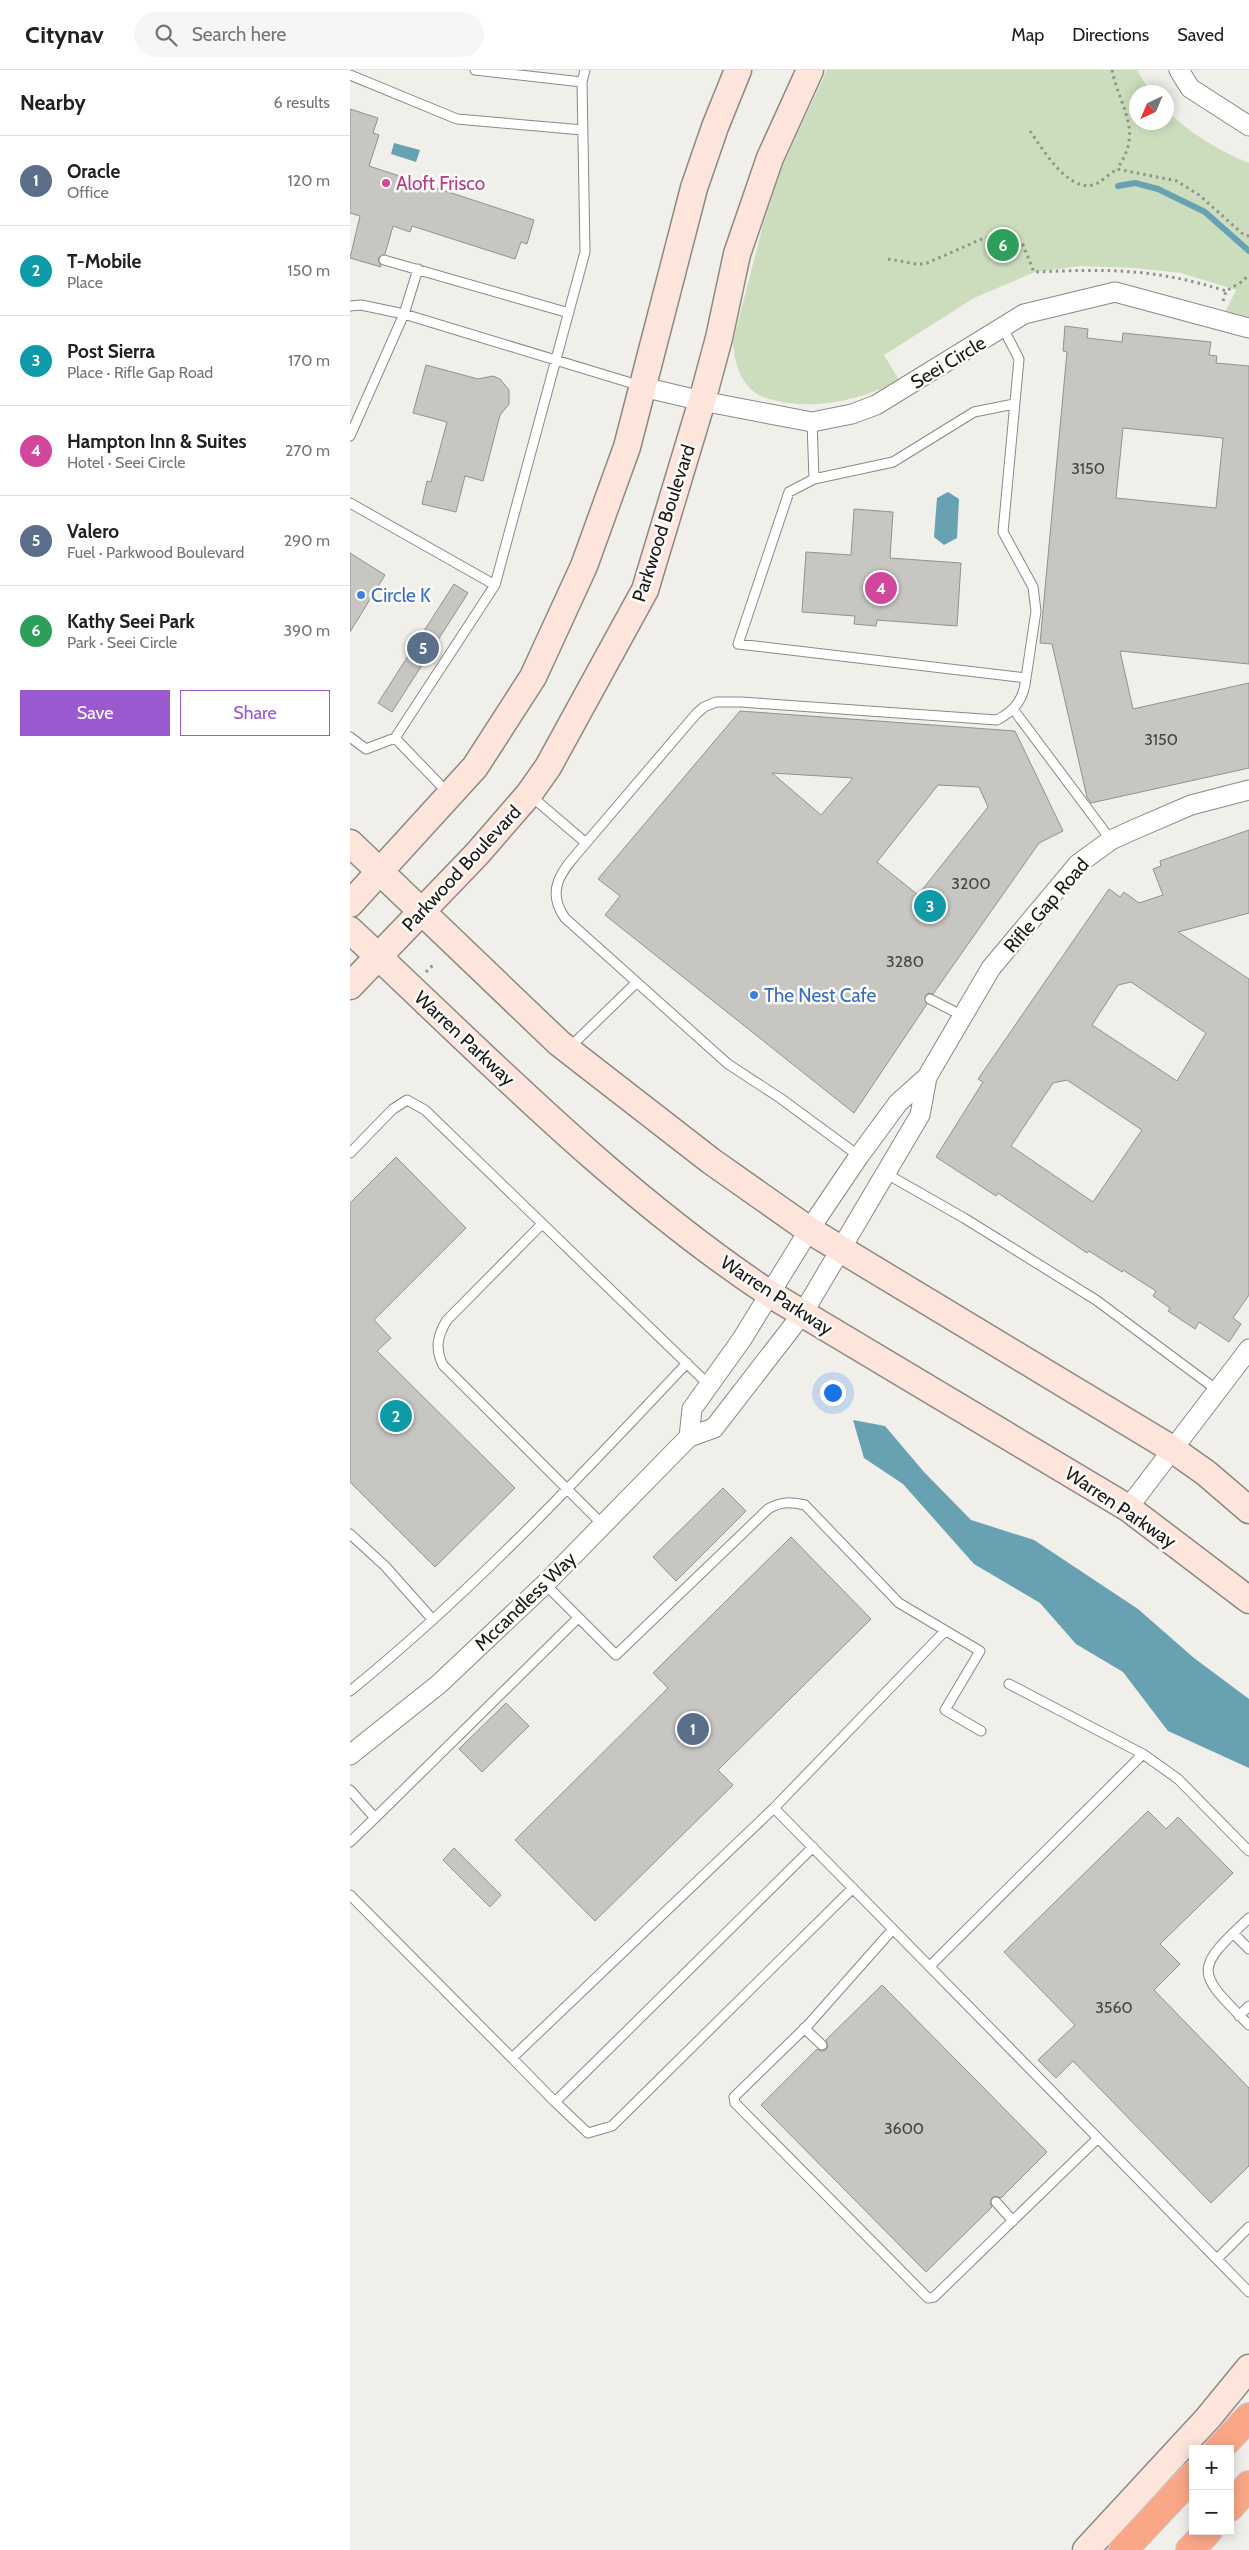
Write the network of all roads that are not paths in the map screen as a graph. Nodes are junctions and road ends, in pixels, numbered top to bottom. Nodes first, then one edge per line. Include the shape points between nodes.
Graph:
1 (475, 70) edge
2 (585, 70) edge
3 (738, 70) edge
4 (810, 70) edge
5 (1179, 70) edge
6 (350, 76) edge
7 (582, 82) junction
8 (1249, 126) edge
9 (583, 130) junction
10 (384, 260) dead end
11 (418, 270) junction
12 (350, 306) edge
13 (569, 313) junction
14 (404, 314) junction
15 (1003, 328) junction
16 (1249, 328) edge
17 (556, 359) junction
18 (643, 387) junction
19 (702, 401) junction
20 (1014, 404) junction
21 (812, 422) junction
22 (350, 436) edge
23 (814, 479) junction
24 (350, 503) edge
25 (495, 585) junction
26 (1026, 678) junction
27 (1013, 709) junction
28 (350, 736) edge
29 (395, 738) junction
30 (1249, 790) edge
31 (529, 794) junction
32 (450, 795) junction
33 (1111, 840) junction
34 (350, 843) edge
35 (586, 843) junction
36 (380, 871) junction
37 (350, 904) edge
38 (422, 911) junction
39 (350, 930) edge
40 (378, 956) junction
41 (636, 982) junction
42 (350, 986) edge
43 (930, 1000) dead end
44 (963, 1016) junction
45 (568, 1050) junction
46 (927, 1077) junction
47 (350, 1153) edge
48 (859, 1156) junction
49 (885, 1173) junction
50 (542, 1224) junction
51 (809, 1230) junction
52 (840, 1248) junction
53 (770, 1294) junction
54 (803, 1313) junction
55 (1249, 1349) edge
56 (687, 1363) junction
57 (709, 1385) junction
58 (1217, 1390) junction
59 (689, 1437) junction
60 (1172, 1449) junction
61 (567, 1490) junction
62 (1128, 1508) junction
63 (1249, 1510) edge
64 (602, 1524) junction
65 (350, 1534) edge
66 (545, 1584) junction
67 (1249, 1600) edge
68 (578, 1618) junction
69 (433, 1620) junction
70 (945, 1631) junction
71 (1009, 1684) dead end
72 (350, 1691) edge
73 (981, 1731) dead end
74 (1143, 1754) junction
75 (350, 1755) edge
76 (350, 1790) edge
77 (774, 1808) junction
78 (375, 1818) junction
79 (350, 1842) edge
80 (813, 1848) junction
81 (1249, 1851) edge
82 (853, 1888) junction
83 (350, 1895) edge
84 (1249, 1918) edge
85 (893, 1929) junction
86 (1233, 1933) junction
87 (1249, 1949) edge
88 (930, 1966) junction
89 (1249, 2006) edge
90 (1239, 2016) junction
91 (1249, 2025) edge
92 (804, 2028) junction
93 (822, 2045) dead end
94 (512, 2058) junction
95 (555, 2102) junction
96 (1098, 2138) junction
97 (996, 2202) dead end
98 (1013, 2221) junction
99 (1249, 2227) edge
100 (1217, 2259) junction
101 (1249, 2292) edge
102 (1249, 2368) edge
103 (1249, 2417) edge
104 (1223, 2445) edge
105 (1189, 2480) edge
106 (1249, 2484) edge
107 (1234, 2502) edge
108 (1204, 2535) edge
109 (1086, 2550) edge
110 (1123, 2550) edge
111 (1190, 2550) edge

1 - 7 lane
2 - 7 lane
3 - 18 main road via 694,188
4 - 19 main road, Parkwood Boulevard via 770,158 737,254
5 - 8 street via 1190,88
6 - 9 lane via 458,119
7 - 9 lane
9 - 13 lane via 585,252
10 - 11 lane
11 - 13 lane
11 - 14 lane
12 - 14 lane
13 - 17 lane
14 - 17 lane
14 - 22 lane
15 - 16 street, Seei Circle via 1024,314 1115,292
15 - 20 lane via 1018,359
15 - 21 street, Seei Circle via 876,405 852,414
17 - 18 lane
17 - 25 lane
18 - 19 street, Seei Circle
18 - 32 main road via 627,447 584,566 533,677 475,767
19 - 21 street, Seei Circle
19 - 31 main road, Parkwood Boulevard via 645,590 548,766
20 - 23 lane via 974,412 893,462
20 - 26 lane via 1003,532 1032,587 1039,611
21 - 23 lane
23 - 26 lane via 789,492 738,644
24 - 25 lane
25 - 29 lane
26 - 27 lane via 1022,698
27 - 33 lane
27 - 35 lane via 998,720 990,720 741,702 709,705 696,714
28 - 29 lane via 366,749
29 - 32 lane
30 - 33 street, Rifle Gap Road via 1191,805
31 - 35 lane
31 - 38 main road, Parkwood Boulevard
32 - 36 main road
33 - 44 street, Rifle Gap Road via 1078,864 991,968
34 - 36 main road
35 - 41 lane via 560,876 556,886 558,904 569,922
36 - 37 main road
36 - 38 main road
38 - 40 main road, Parkwood Boulevard
38 - 45 main road
39 - 40 main road, Warren Parkway
40 - 42 main road, Parkwood Boulevard
40 - 53 main road, Warren Parkway via 625,1185
41 - 45 lane
41 - 48 lane via 728,1064
43 - 44 lane
44 - 46 street, Rifle Gap Road
45 - 51 main road via 711,1161
46 - 48 street, Rifle Gap Road via 898,1103
46 - 49 street, Rifle Gap Road via 920,1115
47 - 50 lane via 406,1100 425,1110
48 - 51 street, Rifle Gap Road
49 - 52 street, Rifle Gap Road
49 - 58 lane via 1096,1300
50 - 56 lane
50 - 61 lane via 447,1320 440,1330 437,1354 443,1365
51 - 52 main road
51 - 53 street, Rifle Gap Road
52 - 54 street, Rifle Gap Road
52 - 60 main road
53 - 54 main road, Warren Parkway
53 - 57 street
54 - 59 street, Mccandless Way via 714,1428
54 - 62 main road, Warren Parkway
55 - 58 street
56 - 57 lane
56 - 61 lane
57 - 59 street via 692,1409
58 - 60 street
59 - 64 street, Mccandless Way
60 - 62 street
60 - 63 main road
61 - 64 lane
61 - 69 lane
62 - 67 main road, Warren Parkway
64 - 66 street, Mccandless Way
65 - 69 lane via 385,1566
66 - 68 lane
66 - 75 street, Mccandless Way via 439,1684
68 - 70 lane via 616,1654 768,1509 788,1501 805,1505 899,1603
68 - 78 lane
69 - 72 lane
70 - 73 lane via 980,1651 945,1710
70 - 77 lane
71 - 74 lane
74 - 81 lane via 1178,1778
74 - 88 lane
76 - 78 lane
77 - 80 lane
77 - 94 lane
78 - 79 lane
80 - 82 lane
80 - 95 lane
82 - 85 lane
82 - 95 lane via 612,2126 588,2133
83 - 94 lane
84 - 86 lane
85 - 88 lane
85 - 92 lane
86 - 87 lane
86 - 90 lane via 1217,1949 1207,1971 1210,1985
88 - 96 lane
89 - 90 lane
90 - 91 lane
92 - 93 lane
92 - 98 lane via 734,2097 734,2103 928,2298 934,2297
94 - 95 lane
96 - 98 lane
96 - 100 lane
97 - 98 lane
99 - 100 lane
100 - 101 lane
102 - 109 main road via 1208,2418
103 - 104 highway
105 - 110 highway
106 - 107 highway
108 - 111 highway

